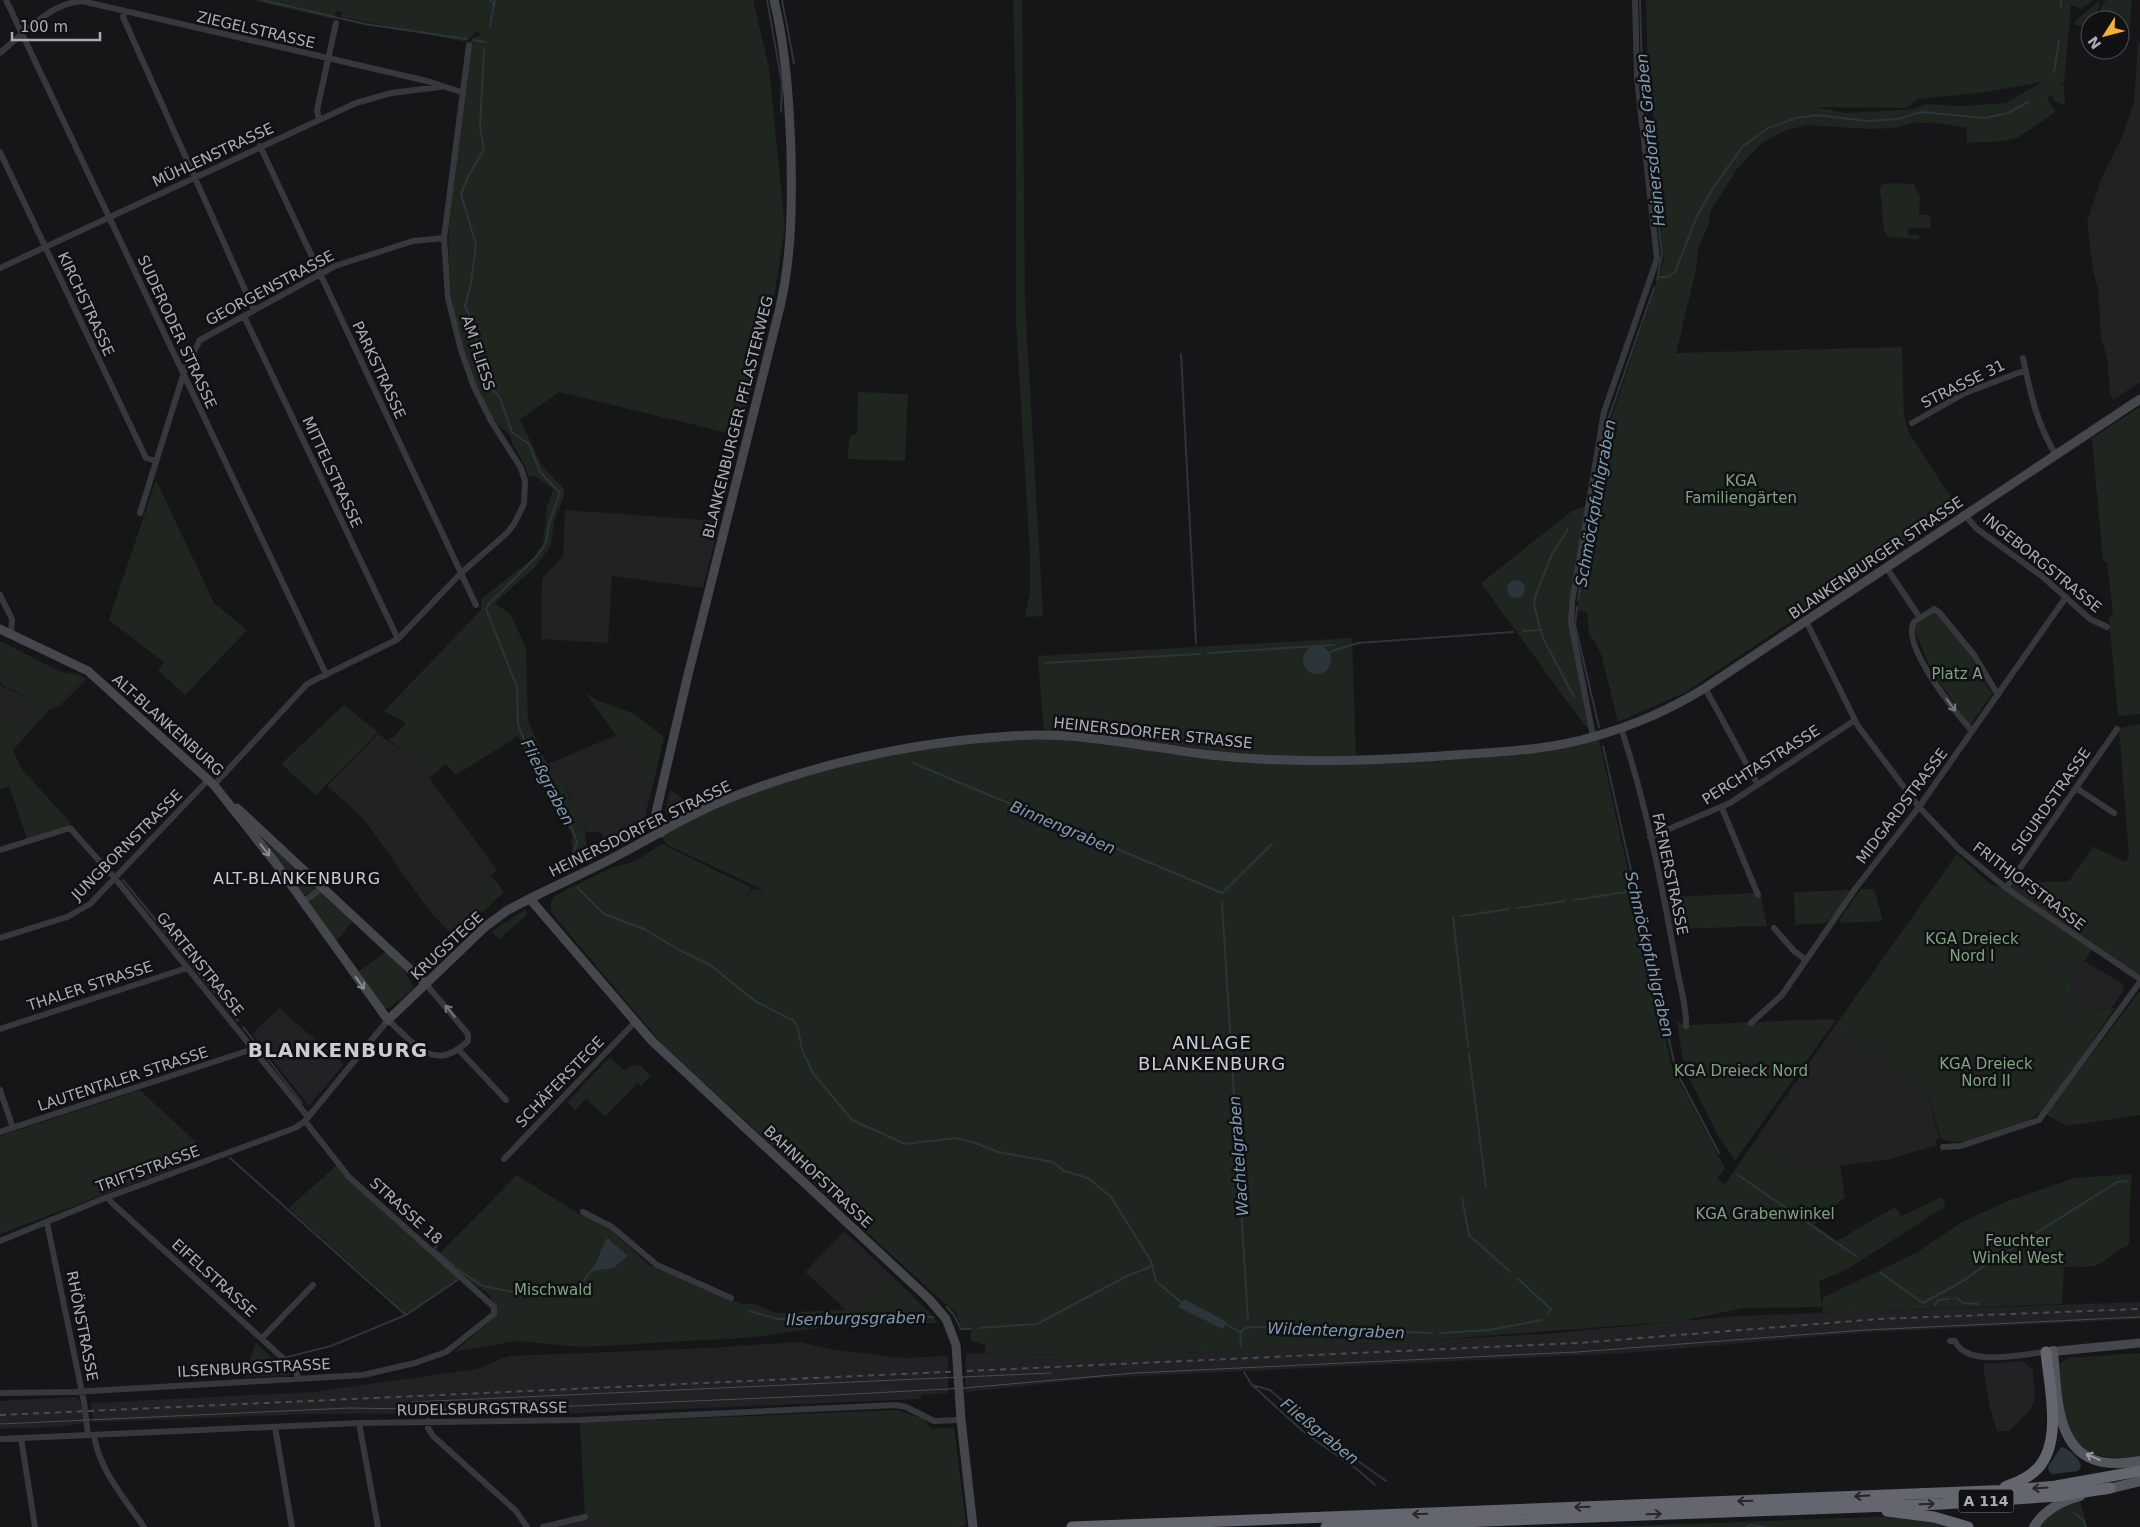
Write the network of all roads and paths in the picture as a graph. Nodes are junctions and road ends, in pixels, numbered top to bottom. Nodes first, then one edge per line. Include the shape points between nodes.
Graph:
1 (6, 0) edge
2 (774, 0) edge
3 (1635, 0) edge
4 (124, 12) junction
5 (336, 23) dead end
6 (22, 35) junction
7 (469, 45) dead end
8 (0, 53) edge
9 (328, 60) junction
10 (443, 87) junction
11 (462, 92) junction
12 (319, 119) junction
13 (260, 146) junction
14 (0, 152) edge
15 (193, 178) junction
16 (109, 218) junction
17 (444, 238) junction
18 (46, 248) junction
19 (0, 268) edge
20 (320, 274) junction
21 (254, 310) junction
22 (244, 316) junction
23 (2023, 358) dead end
24 (2026, 370) junction
25 (183, 375) junction
26 (2140, 399) edge
27 (1912, 423) dead end
28 (2056, 455) junction
29 (156, 461) junction
30 (140, 513) dead end
31 (1965, 515) junction
32 (1886, 567) junction
33 (461, 573) junction
34 (0, 595) edge
35 (2066, 597) junction
36 (476, 605) dead end
37 (1920, 618) junction
38 (1806, 621) junction
39 (2107, 626) dead end
40 (0, 629) edge
41 (10, 634) junction
42 (398, 639) junction
43 (326, 674) junction
44 (1705, 688) junction
45 (1998, 695) junction
46 (1854, 720) junction
47 (1621, 728) junction
48 (2117, 729) dead end
49 (1972, 731) junction
50 (1596, 737) junction
51 (211, 782) junction
52 (1758, 785) junction
53 (2076, 788) junction
54 (227, 800) junction
55 (1919, 807) junction
56 (1722, 808) junction
57 (2114, 813) dead end
58 (661, 833) junction
59 (1650, 837) junction
60 (0, 850) edge
61 (114, 878) junction
62 (323, 887) junction
63 (2006, 888) junction
64 (1758, 895) dead end
65 (530, 899) junction
66 (303, 902) junction
67 (1774, 928) dead end
68 (0, 938) edge
69 (1806, 960) junction
70 (187, 968) junction
71 (2140, 981) edge
72 (426, 984) junction
73 (388, 1020) junction
74 (635, 1022) junction
75 (1751, 1024) dead end
76 (1686, 1026) dead end
77 (0, 1028) edge
78 (253, 1049) junction
79 (459, 1050) junction
80 (0, 1090) edge
81 (506, 1100) dead end
82 (306, 1119) junction
83 (13, 1128) junction
84 (0, 1132) edge
85 (1943, 1147) dead end
86 (504, 1159) dead end
87 (109, 1197) junction
88 (583, 1212) dead end
89 (47, 1223) junction
90 (0, 1241) edge
91 (313, 1285) dead end
92 (731, 1298) dead end
93 (494, 1314) joint
94 (262, 1338) junction
95 (1950, 1341) dead end
96 (2140, 1343) edge
97 (2049, 1352) junction
98 (298, 1379) junction
99 (82, 1391) junction
100 (0, 1393) edge
101 (960, 1420) junction
102 (428, 1421) junction
103 (359, 1423) junction
104 (275, 1427) junction
105 (91, 1435) junction
106 (22, 1438) junction
107 (0, 1439) edge
108 (2140, 1461) edge
109 (2140, 1471) edge
110 (2140, 1481) edge
111 (2110, 1488) junction
112 (1998, 1490) junction
113 (1861, 1506) junction
114 (585, 1517) dead end
115 (35, 1527) edge
116 (144, 1527) edge
117 (292, 1527) edge
118 (378, 1527) edge
119 (527, 1527) edge
120 (543, 1527) edge
121 (973, 1527) edge
122 (1072, 1527) edge
123 (1326, 1527) edge
124 (1968, 1527) edge
125 (2034, 1527) edge

1 - 6 street, SUDERODER STRASSE
2 - 58 main road, BLANKENBURGER PFLASTERWEG via 786,64 789,105 790,257 654,817
3 - 50 street via 1637,77 1657,259 1604,412 1572,602 1571,623 1592,731
4 - 6 street, ZIEGELSTRASSE via 82,1 72,2 55,8
4 - 9 street, ZIEGELSTRASSE
4 - 15 street via 123,17
5 - 9 street
6 - 8 street, ZIEGELSTRASSE
6 - 16 street, SUDERODER STRASSE
7 - 11 street, AM FLIESS
9 - 10 street, ZIEGELSTRASSE
9 - 12 street via 317,110
10 - 11 street, ZIEGELSTRASSE
10 - 12 street, MÜHLENSTRASSE via 391,92
11 - 17 street, AM FLIESS
12 - 13 street, MÜHLENSTRASSE
13 - 15 street, MÜHLENSTRASSE
13 - 20 street, PARKSTRASSE
14 - 18 street, KIRCHSTRASSE
15 - 16 street, MÜHLENSTRASSE
15 - 21 street
16 - 18 street, MÜHLENSTRASSE
16 - 25 street, SUDERODER STRASSE
17 - 20 street, GEORGENSTRASSE via 378,250
17 - 33 street, AM FLIESS via 448,298 466,368 491,421 521,468 526,494 514,524
18 - 19 street, MÜHLENSTRASSE
18 - 29 street, KIRCHSTRASSE via 146,458
20 - 21 street, GEORGENSTRASSE
20 - 33 street, PARKSTRASSE
21 - 22 street, GEORGENSTRASSE
22 - 25 street, GEORGENSTRASSE via 200,340
22 - 42 street, MITTELSTRASSE
23 - 24 street, STRASSE 31
24 - 27 street, STRASSE 31 via 1965,393
24 - 28 street, STRASSE 31 via 2035,411
25 - 29 street, GEORGENSTRASSE
25 - 43 street, SUDERODER STRASSE
26 - 28 main road, BLANKENBURGER STRASSE
28 - 31 main road, BLANKENBURGER STRASSE
29 - 30 street, GEORGENSTRASSE
31 - 32 main road, BLANKENBURGER STRASSE
31 - 35 street, INGEBORGSTRASSE via 1976,528 2013,553
32 - 37 street
32 - 38 main road, BLANKENBURGER STRASSE
33 - 36 street, PARKSTRASSE
33 - 42 street, AM FLIESS
34 - 41 street via 12,619
35 - 39 street, INGEBORGSTRASSE via 2090,619
35 - 45 street, MIDGARDSTRASSE
37 - 45 street via 1934,609 1939,612 1974,654
37 -> 49 street via 1912,626 1920,654 1944,696
38 - 44 main road, BLANKENBURGER STRASSE
38 - 46 street, FRITHJOFSTRASSE
40 - 41 main road, ALT-BLANKENBURG
41 - 51 main road, ALT-BLANKENBURG via 88,672
42 - 43 street, JUNGBORNSTRASSE
43 - 51 street, JUNGBORNSTRASSE via 307,684
44 - 47 main road, BLANKENBURGER STRASSE via 1663,711
44 - 52 street
45 - 49 street, MIDGARDSTRASSE
46 - 52 street, PERCHTASTRASSE
46 - 55 street, FRITHJOFSTRASSE
47 - 50 main road, HEINERSDORFER STRASSE
47 - 59 street, FAFNERSTRASSE
48 - 53 street, SIGURDSTRASSE
49 - 55 street, MIDGARDSTRASSE
50 - 58 main road, HEINERSDORFER STRASSE via 1519,751 1354,760 1235,757 1096,738 1044,735 986,738 888,751 819,768 718,803
51 - 54 main road, ALT-BLANKENBURG
51 - 61 street, JUNGBORNSTRASSE
52 - 56 street, PERCHTASTRASSE
53 - 57 street
53 - 63 street, SIGURDSTRASSE
54 - 62 main road, ALT-BLANKENBURG
54 -> 66 main road, ALT-BLANKENBURG
55 - 63 street, FRITHJOFSTRASSE via 1959,849
55 - 69 street, MIDGARDSTRASSE via 1855,889
56 - 59 street, PERCHTASTRASSE
56 - 64 street
58 - 65 main road, HEINERSDORFER STRASSE
59 - 76 street, FAFNERSTRASSE
60 - 61 street, GARTENSTRASSE via 70,828
61 - 68 street, JUNGBORNSTRASSE via 81,911
61 - 70 street, GARTENSTRASSE
62 - 66 street
62 - 72 main road, ALT-BLANKENBURG
63 - 71 street, FRITHJOFSTRASSE
65 - 72 main road, KRUGSTEGE via 486,926
65 - 74 main road, BAHNHOFSTRASSE
66 -> 73 main road, ALT-BLANKENBURG
67 - 69 street
69 - 75 street, MIDGARDSTRASSE via 1782,995
70 - 77 street, THALER STRASSE
70 - 78 street, GARTENSTRASSE
71 - 85 street via 2039,1120 1961,1146
72 - 73 main road, KRUGSTEGE
79 -> 72 street, ALT-BLANKENBURG via 468,1041 468,1034
73 - 79 street, ALT-BLANKENBURG via 429,1054 446,1056
73 - 82 street
74 - 86 street, SCHÄFERSTEGE
74 - 101 main road, BAHNHOFSTRASSE via 688,1076 941,1312 956,1345
78 - 82 street, GARTENSTRASSE
78 - 83 street, LAUTENTALER STRASSE
79 - 81 street
80 - 83 street
82 - 87 street, TRIFTSTRASSE via 288,1132
82 - 93 street, STRASSE 18 via 349,1177 494,1307
83 - 84 street, LAUTENTALER STRASSE
87 - 89 street, TRIFTSTRASSE
87 - 94 street, EIFELSTRASSE
88 - 92 street via 612,1227 657,1265
89 - 90 street, TRIFTSTRASSE
89 - 99 street, RHÖNSTRASSE
91 - 94 street
93 - 98 street, ILSENBURGSTRASSE via 446,1352 363,1375
94 - 98 street, EIFELSTRASSE via 296,1370
95 - 97 street via 1955,1341 1964,1353 1985,1358
96 - 97 main road
108 -> 97 main road via 2112,1463 2100,1460 2072,1442 2060,1419
97 - 112 highway via 2052,1423 2048,1451 2031,1474
98 - 99 street, ILSENBURGSTRASSE
99 - 100 street, ILSENBURGSTRASSE
99 - 105 street, RHÖNSTRASSE
101 - 102 street, RUDELSBURGSTRASSE via 934,1421 906,1407 896,1406 580,1420
101 - 121 main road, BAHNHOFSTRASSE
102 - 103 street, RUDELSBURGSTRASSE
102 - 119 street via 433,1436 516,1511
103 - 104 street, RUDELSBURGSTRASSE
103 - 118 street
104 - 105 street, RUDELSBURGSTRASSE
104 - 117 street
105 - 106 street, RUDELSBURGSTRASSE
105 - 116 street, RHÖNSTRASSE via 107,1473
106 - 107 street, RUDELSBURGSTRASSE
106 - 115 street
109 -> 112 highway, A 114 via 2056,1486
110 - 111 main road
113 -> 111 highway, A 114 via 2058,1496
111 - 125 main road via 2059,1504
112 -> 122 highway, A 114
123 -> 113 highway, A 114
113 - 124 highway via 1934,1517
114 - 120 street

